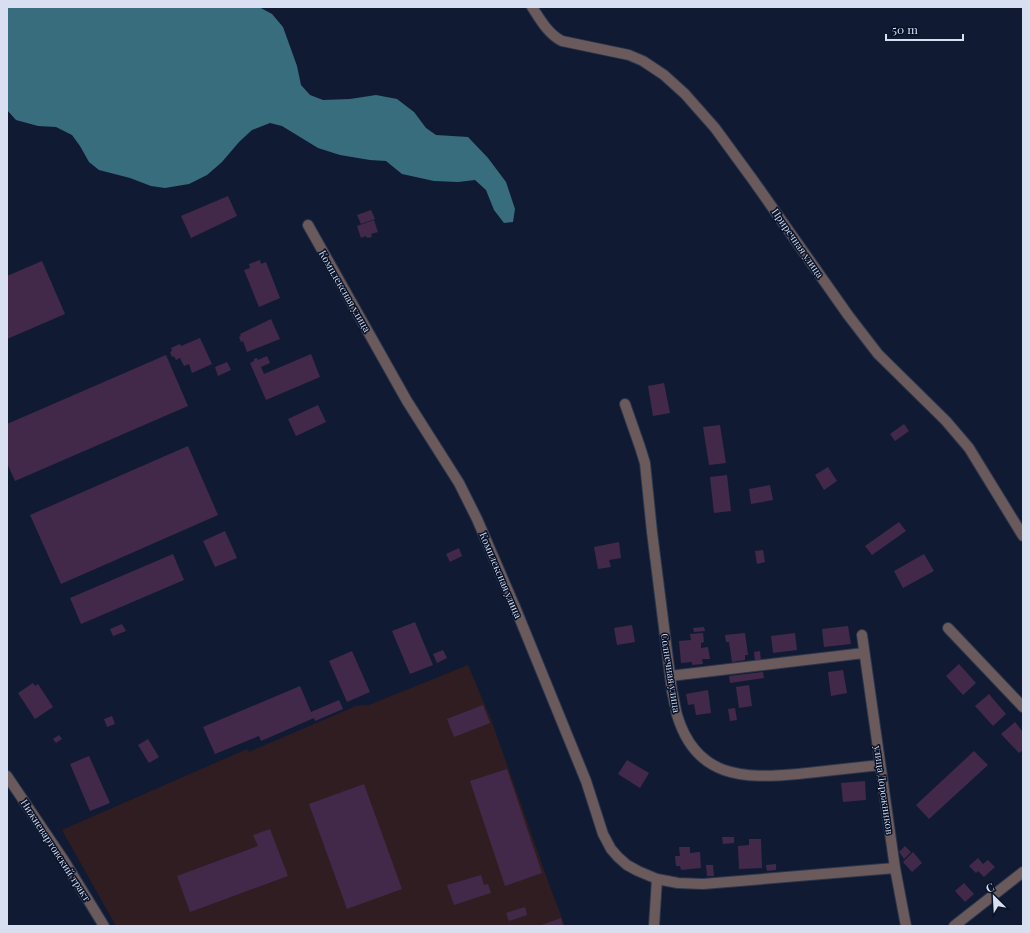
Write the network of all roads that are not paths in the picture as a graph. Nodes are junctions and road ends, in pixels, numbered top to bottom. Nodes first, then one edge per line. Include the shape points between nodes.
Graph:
1 (532, 7) edge
2 (308, 225) dead end
3 (625, 404) dead end
4 (1023, 536) edge
5 (948, 628) dead end
6 (862, 635) dead end
7 (864, 653) junction
8 (670, 676) junction
9 (1023, 707) edge
10 (880, 765) junction
11 (7, 776) edge
12 (895, 868) junction
13 (1023, 872) edge
14 (657, 879) junction
15 (104, 926) edge
16 (654, 926) edge
17 (906, 926) edge
18 (954, 926) edge

1 - 4 street, Приречная улица via 555,38 629,55 643,61 685,94 715,128 878,354 946,421 969,448
2 - 14 street, Комплексная улица via 407,402 459,483 477,519 586,781 603,834 611,849 627,865
3 - 8 street, Солнечная улица via 645,463
5 - 9 street
6 - 7 street, улица Дорожников
7 - 8 street
7 - 10 street, улица Дорожников
8 - 10 street, Солнечная улица via 677,716 684,730 703,758 715,766 749,776 776,776
10 - 12 street, улица Дорожников
11 - 15 street, Нижневартовский тракт
12 - 14 street, Комплексная улица via 703,884
12 - 17 street, улица Дорожников
13 - 18 street
14 - 16 street

